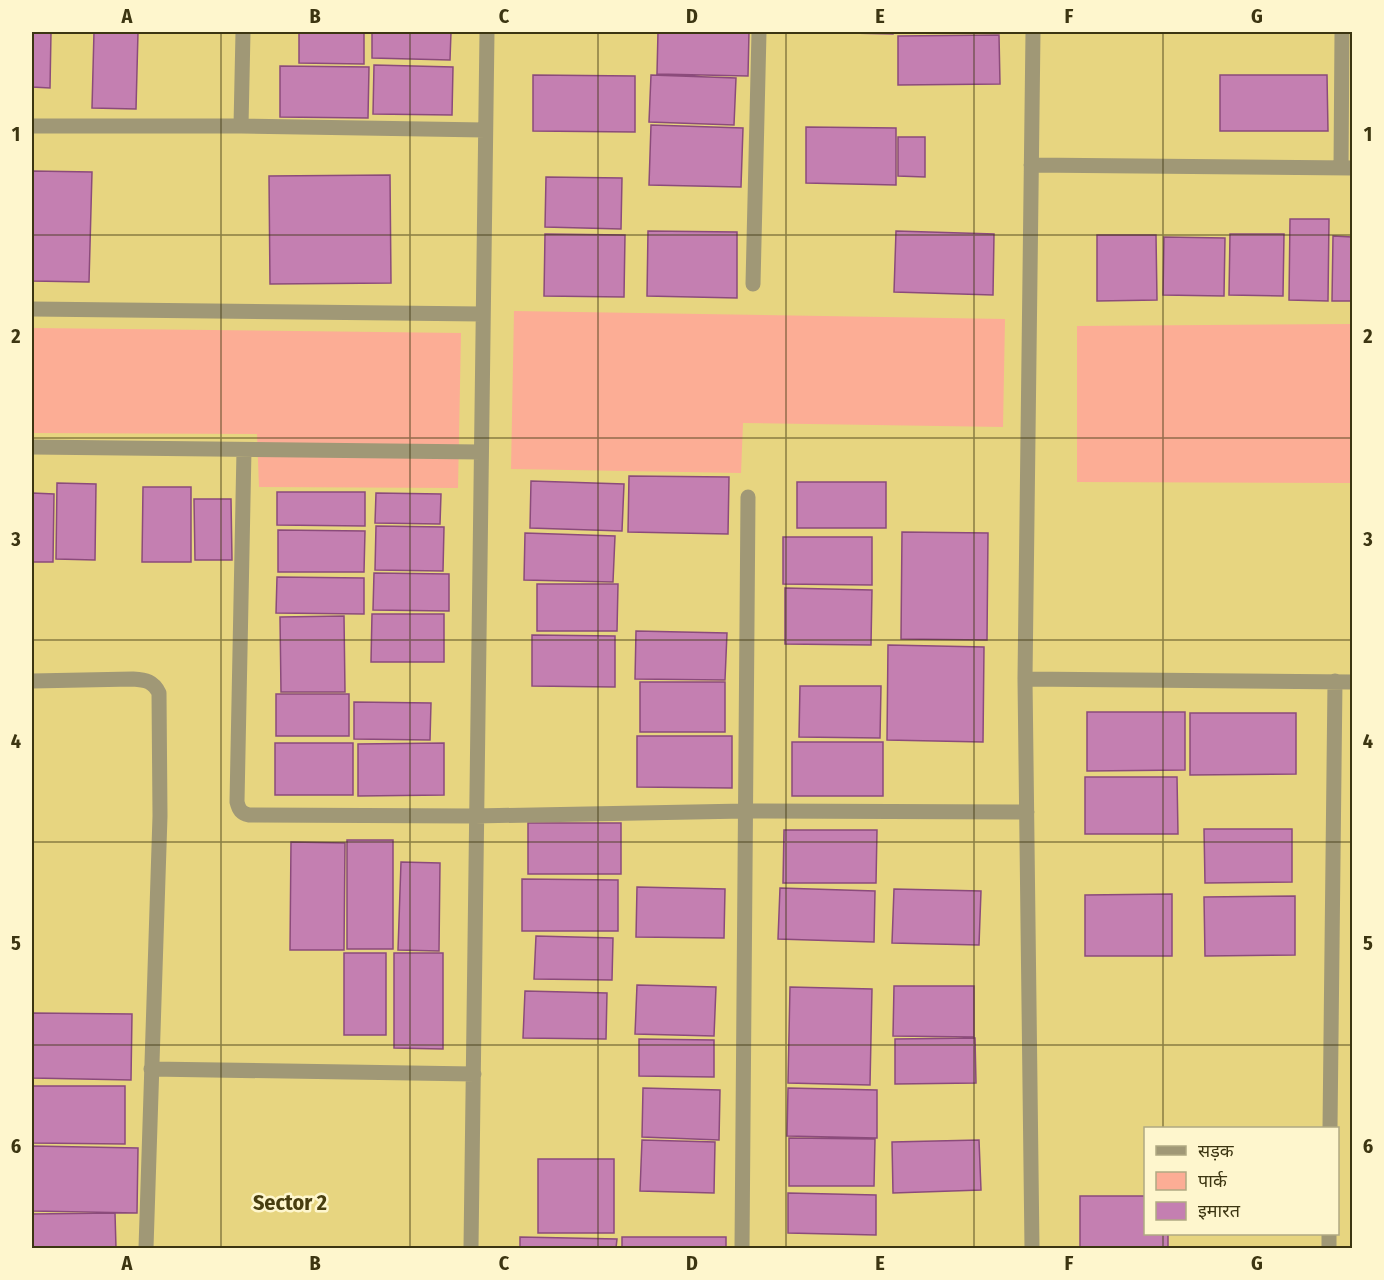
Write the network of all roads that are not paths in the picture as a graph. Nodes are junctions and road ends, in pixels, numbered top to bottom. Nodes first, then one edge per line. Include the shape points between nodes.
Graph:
1 (243, 32) edge
2 (487, 32) edge
3 (759, 32) edge
4 (1033, 32) edge
5 (1342, 32) edge
6 (32, 126) edge
7 (242, 126) junction
8 (485, 130) junction
9 (1031, 165) junction
10 (1347, 168) edge
11 (753, 284) dead end
12 (32, 309) edge
13 (482, 314) junction
14 (32, 447) edge
15 (244, 450) junction
16 (481, 452) junction
17 (748, 497) dead end
18 (1025, 678) junction
19 (32, 681) edge
20 (1335, 681) junction
21 (1353, 681) edge
22 (745, 811) junction
23 (1027, 812) junction
24 (475, 816) junction
25 (152, 1069) junction
26 (474, 1074) junction
27 (1330, 1127) edge
28 (146, 1248) edge
29 (471, 1248) edge
30 (742, 1248) edge
31 (1032, 1248) edge

1 - 7 street
2 - 8 street
3 - 11 street
4 - 9 street
5 - 10 street
6 - 7 street
7 - 8 street
8 - 13 street
9 - 10 street
9 - 18 street
12 - 13 street
13 - 16 street
14 - 15 street
15 - 16 street
15 - 24 street via 238,809 249,815
16 - 24 street
17 - 22 street
18 - 20 street
18 - 23 street
19 - 25 street via 133,678 147,680 159,693 160,816
20 - 21 street
20 - 27 street
22 - 23 street
22 - 24 street
22 - 30 street
23 - 31 street
24 - 26 street
25 - 26 street
25 - 28 street
26 - 29 street

